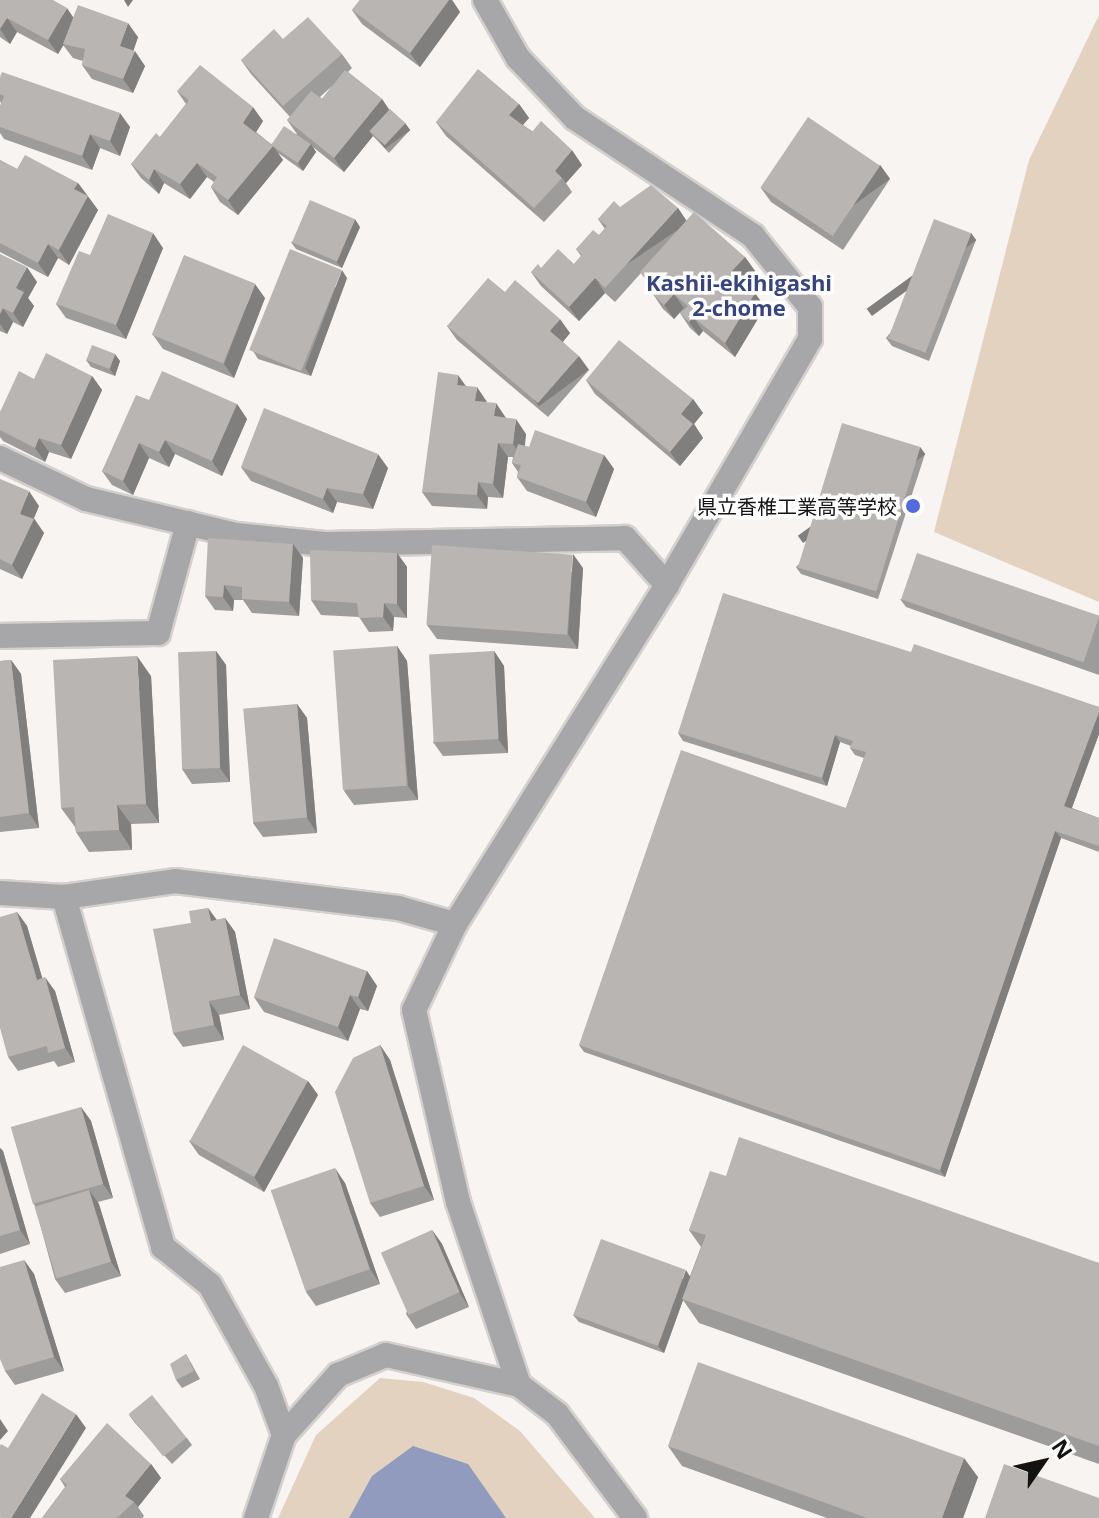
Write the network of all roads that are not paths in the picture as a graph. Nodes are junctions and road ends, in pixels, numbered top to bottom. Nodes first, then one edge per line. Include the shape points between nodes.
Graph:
1 (485, 0) edge
2 (0, 458) edge
3 (188, 523) junction
4 (667, 585) junction
5 (0, 636) edge
6 (0, 893) edge
7 (64, 897) junction
8 (455, 924) junction
9 (519, 1385) junction
10 (284, 1435) junction
11 (256, 1518) edge
12 (635, 1518) edge

1 - 4 street via 518,58 575,118 753,236 810,307 810,339
2 - 3 street via 86,499
3 - 4 street via 236,535 325,544 625,538
3 - 5 street via 158,633
4 - 8 street
6 - 7 street
7 - 8 street via 175,881 398,908
7 - 10 street via 163,1247 210,1285 266,1386
8 - 9 street via 414,1010 458,1202
9 - 10 street via 386,1355 338,1375
9 - 12 street via 557,1414
10 - 11 street

